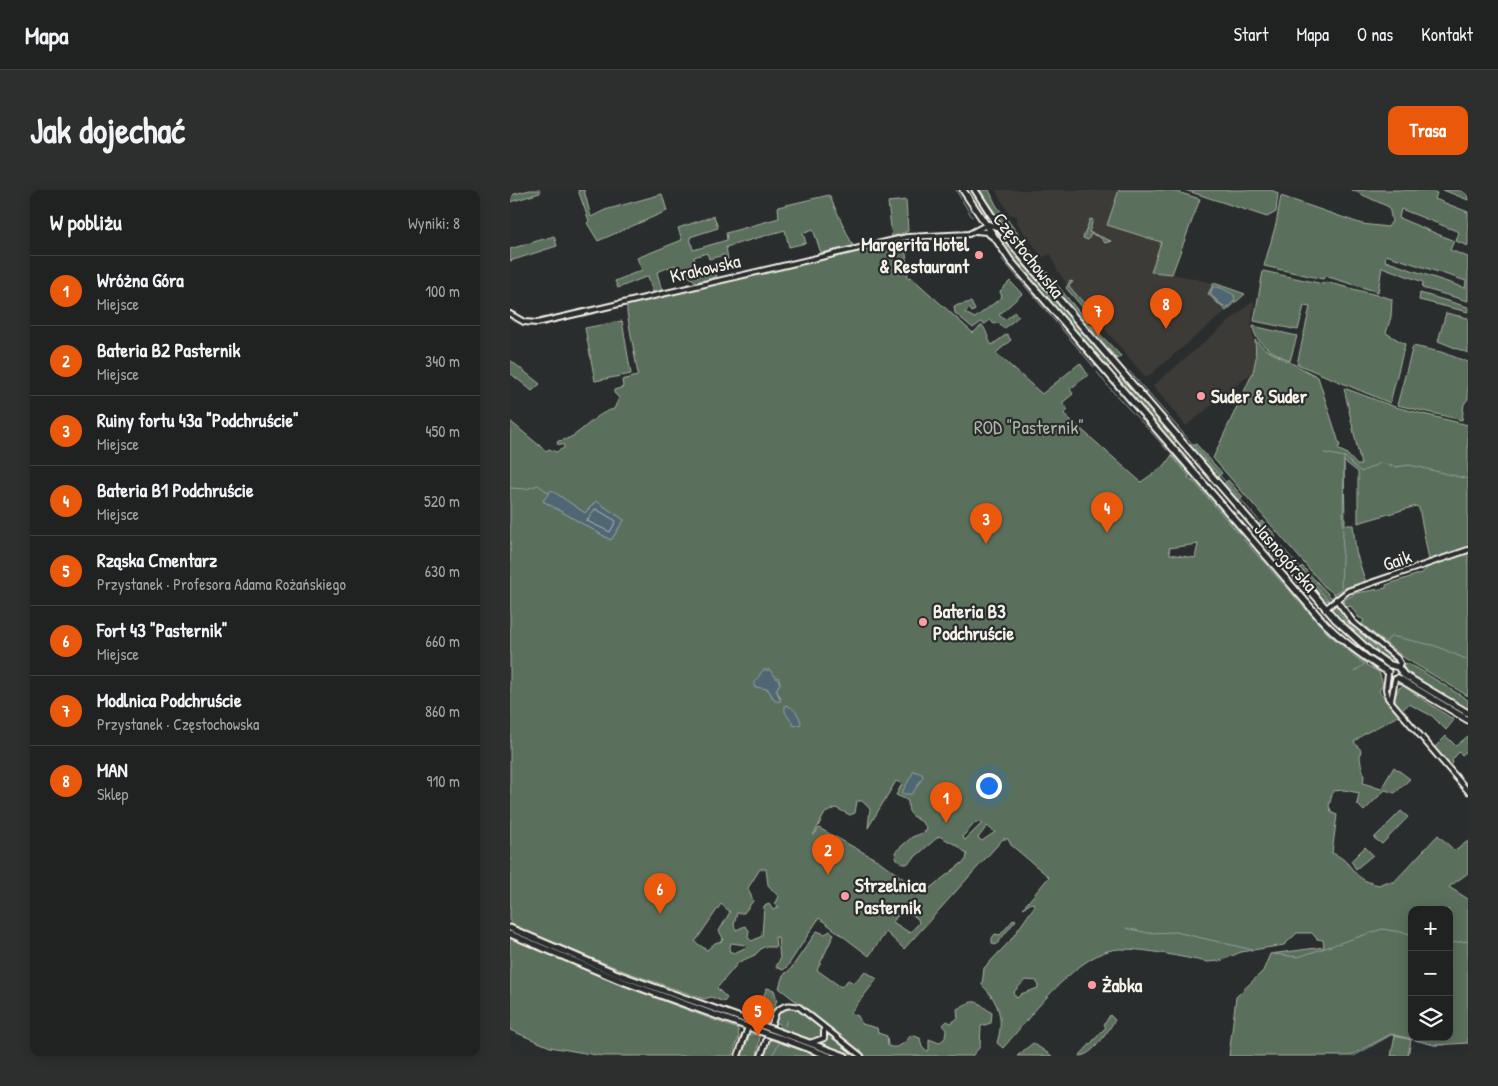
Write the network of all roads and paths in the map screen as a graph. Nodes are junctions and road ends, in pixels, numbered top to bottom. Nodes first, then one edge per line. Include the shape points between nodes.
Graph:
1 (963, 190) edge
2 (975, 190) edge
3 (984, 225) junction
4 (1001, 230) junction
5 (976, 231) junction
6 (994, 238) junction
7 (510, 314) edge
8 (1181, 442) joint
9 (1174, 449) joint
10 (1254, 527) junction
11 (1246, 534) junction
12 (1468, 550) edge
13 (1336, 599) junction
14 (1325, 609) junction
15 (1397, 668) junction
16 (1388, 674) junction
17 (1396, 678) junction
18 (1391, 701) junction
19 (1468, 713) edge
20 (1468, 720) edge
21 (1468, 791) edge
22 (510, 928) edge
23 (510, 934) edge
24 (823, 1026) junction
25 (748, 1027) junction
26 (761, 1029) junction
27 (781, 1036) junction
28 (809, 1044) junction
29 (738, 1056) edge
30 (761, 1056) edge
31 (829, 1056) edge
32 (845, 1056) edge
33 (861, 1056) edge

1 - 3 main road, Częstochowska
2 - 4 main road, Częstochowska
3 - 4 street via 993,224
3 - 5 street
3 - 6 main road, Częstochowska
4 - 8 main road, Częstochowska
5 - 6 street via 986,232
5 - 7 street, Krakowska via 909,237 538,323 524,322
6 - 9 main road, Częstochowska
8 - 10 main road, Jasnogórska
9 - 11 main road, Jasnogórska
10 - 11 main road
10 - 14 main road, Jasnogórska
11 - 16 main road, Jasnogórska via 1329,628
12 - 13 street, Gaik via 1355,588
13 - 14 street, Gaik
13 - 15 street via 1353,622 1397,658 1400,663
14 - 15 main road, Jasnogórska via 1360,643
15 - 16 main road
15 - 17 main road
15 - 19 main road, Jasnogórska
16 - 17 main road, Jasnogórska
16 - 18 street via 1386,694
17 - 18 street
17 - 20 main road
18 - 21 street
22 - 26 main road via 620,975
23 - 25 main road via 619,980
24 - 28 street via 824,1038
24 - 30 street via 799,1007 782,1007 776,1012
24 - 33 street
25 - 26 main road
25 - 29 street
26 - 27 main road, bridge
27 - 28 main road
27 - 31 main road
28 - 32 main road

